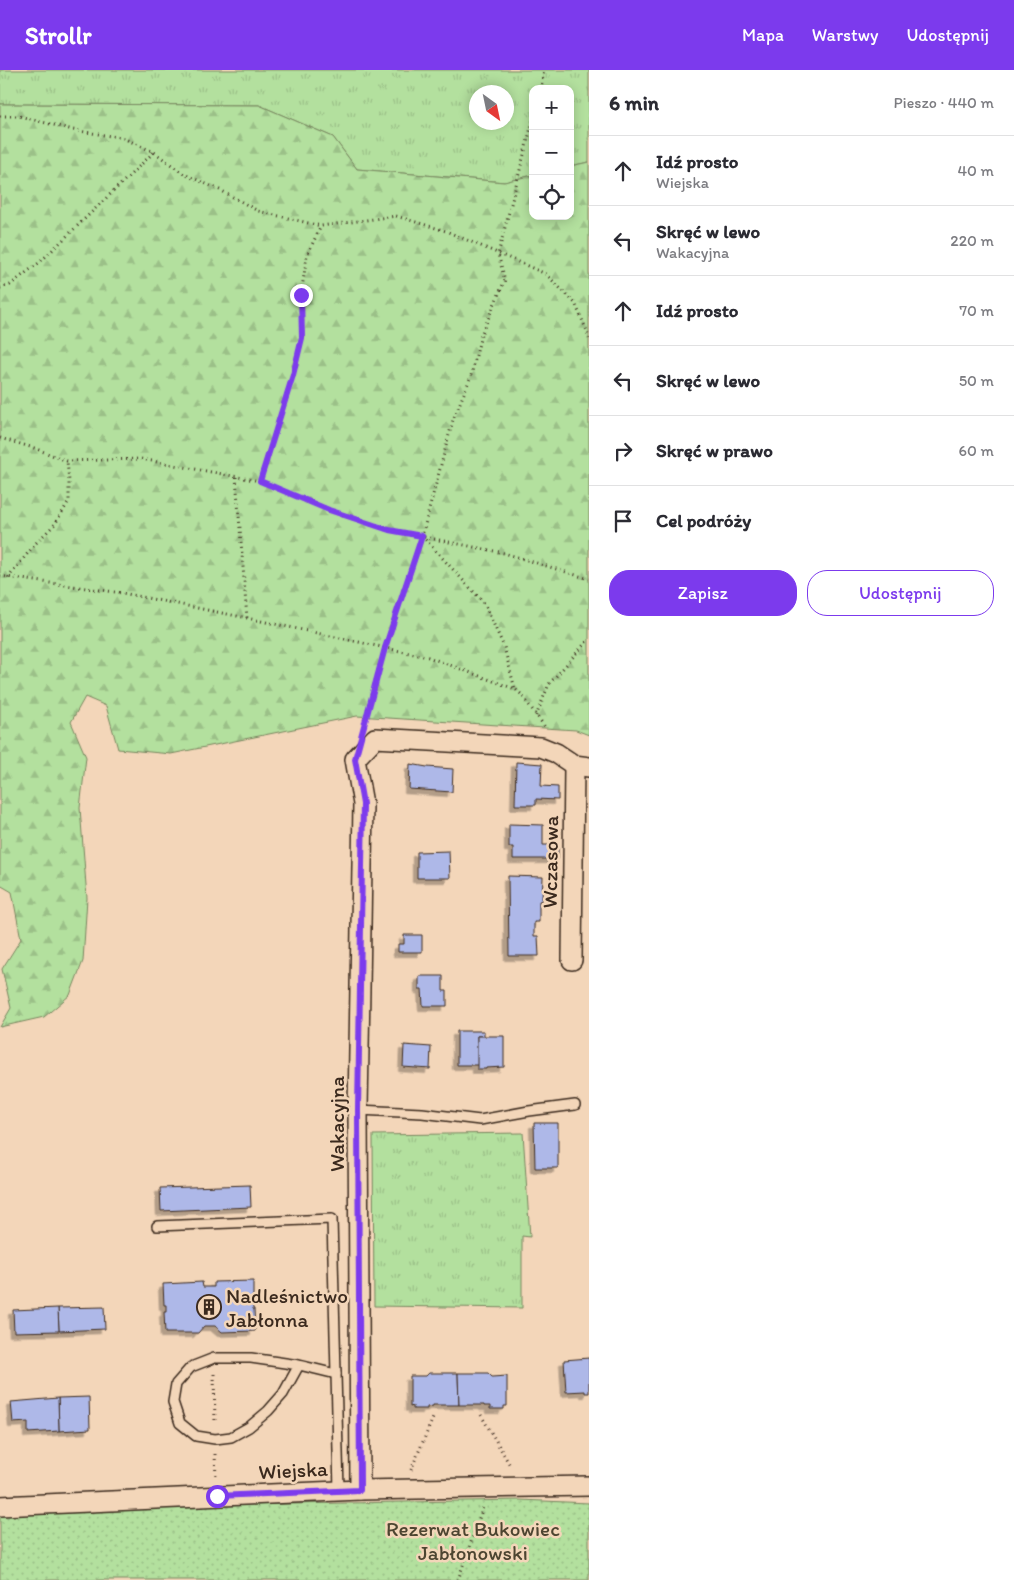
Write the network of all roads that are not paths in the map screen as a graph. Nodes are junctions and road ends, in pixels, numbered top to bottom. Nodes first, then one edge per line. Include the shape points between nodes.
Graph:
1 (582, 766) edge
2 (572, 960) dead end
3 (575, 1105) dead end
4 (358, 1110) junction
5 (157, 1226) dead end
6 (299, 1365) junction
7 (336, 1374) junction
8 (589, 1486) edge
9 (339, 1490) junction
10 (360, 1490) junction
11 (0, 1506) edge

1 - 2 street, Wczasowa
1 - 4 street, Wakacyjna via 541,747 375,738 355,759 363,804
3 - 4 lane via 480,1120
4 - 10 street, Wakacyjna
5 - 7 lane via 332,1219
6 - 6 lane via 251,1358 214,1358 191,1367 176,1384 172,1402 180,1422 196,1436 231,1437 268,1411 283,1394
6 - 7 lane
7 - 9 lane
8 - 10 street, Wiejska
9 - 10 street, Wiejska
9 - 11 street, Wiejska

